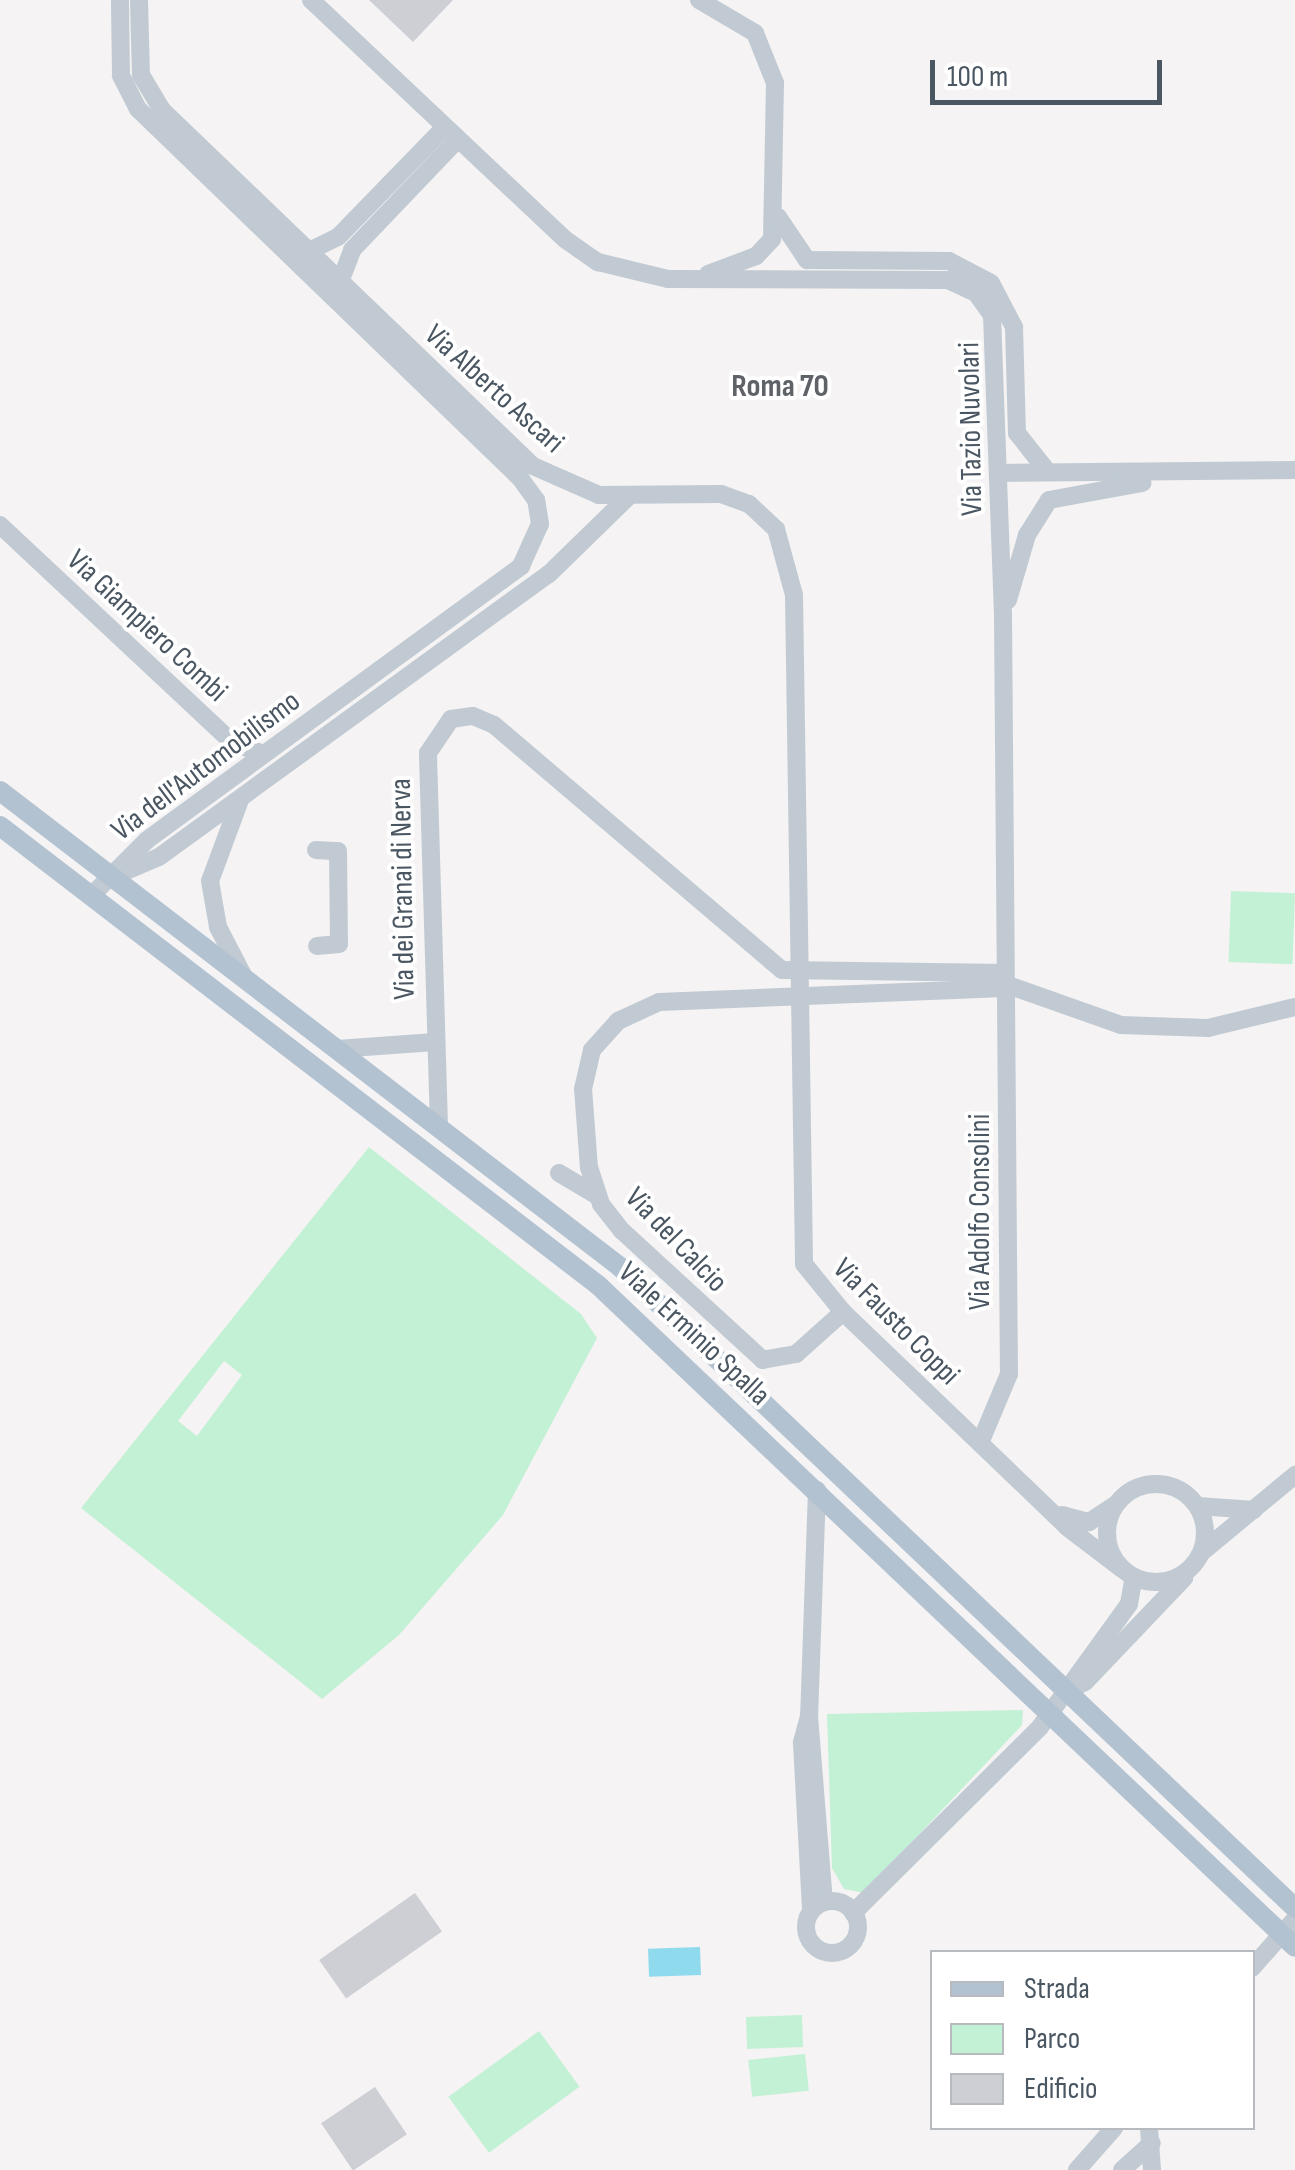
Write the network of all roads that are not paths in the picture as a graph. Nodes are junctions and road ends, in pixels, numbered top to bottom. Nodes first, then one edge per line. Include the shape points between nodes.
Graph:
1 (120, 0) edge
2 (138, 0) edge
3 (311, 0) edge
4 (699, 0) edge
5 (130, 27) junction
6 (452, 133) junction
7 (237, 180) junction
8 (221, 196) junction
9 (778, 217) junction
10 (309, 251) junction
11 (834, 270) junction
12 (693, 279) junction
13 (340, 282) junction
14 (429, 379) junction
15 (998, 396) junction
16 (1018, 433) junction
17 (1295, 470) edge
18 (1048, 471) junction
19 (1000, 473) junction
20 (1172, 477) junction
21 (629, 496) junction
22 (0, 525) edge
23 (528, 559) joint
24 (482, 595) junction
25 (496, 612) junction
26 (1003, 616) junction
27 (414, 646) junction
28 (426, 663) junction
29 (264, 754) junction
30 (0, 791) edge
31 (241, 797) junction
32 (0, 826) edge
33 (60, 838) junction
34 (316, 850) dead end
35 (44, 860) junction
36 (111, 877) junction
37 (92, 896) junction
38 (317, 946) dead end
39 (786, 970) junction
40 (243, 976) junction
41 (1005, 982) junction
42 (796, 996) junction
43 (1295, 1007) edge
44 (435, 1042) junction
45 (337, 1049) junction
46 (439, 1126) junction
47 (559, 1172) dead end
48 (596, 1194) junction
49 (842, 1312) junction
50 (980, 1443) junction
51 (819, 1455) junction
52 (801, 1474) junction
53 (1295, 1475) edge
54 (816, 1490) junction
55 (1033, 1494) junction
56 (1114, 1506) junction
57 (1198, 1506) junction
58 (1254, 1510) junction
59 (1201, 1553) junction
60 (1128, 1573) junction
61 (1186, 1573) junction
62 (1066, 1691) junction
63 (1051, 1711) junction
64 (818, 1906) junction
65 (1295, 1908) edge
66 (854, 1913) junction
67 (1291, 1933) edge
68 (1255, 1965) edge
69 (1113, 2130) edge
70 (1150, 2135) edge
71 (1086, 2167) edge
72 (1122, 2170) edge
73 (1152, 2170) edge

1 - 5 street, Via Alberto Ascari
2 - 5 street, Via Alberto Ascari
3 - 6 street, Via Tazio Nuvolari
4 - 9 street via 755,33 773,66
5 - 7 street, Via Alberto Ascari via 146,89
5 - 8 street, Via Alberto Ascari via 131,100
6 - 10 street via 338,238
6 - 12 street, Via Tazio Nuvolari via 588,256 648,276
6 - 13 street via 352,250
7 - 8 street
7 - 10 street, Via Alberto Ascari
8 - 14 street, Via Alberto Ascari
9 - 11 street, Via Tazio Nuvolari via 802,256
9 - 12 street, Via Tazio Nuvolari via 756,256
10 - 13 street, Via Alberto Ascari
11 - 12 street, Via Tazio Nuvolari
11 - 15 street, Via Tazio Nuvolari via 938,278 971,289 996,326
11 - 16 street, Via Tazio Nuvolari via 950,262 991,283 1014,327
13 - 14 street, Via Alberto Ascari
14 - 21 street, Via Alberto Ascari via 553,480
14 - 23 street, Via Alberto Ascari via 532,493 540,524
15 - 16 street
15 - 19 street, Via Tazio Nuvolari
16 - 18 street, Via Tazio Nuvolari
17 - 20 street
18 - 19 street
18 - 20 street
19 - 26 street, Via Tazio Nuvolari
20 - 26 street, Via Tazio Nuvolari via 1049,500 1025,540
21 - 25 street, Via dell'Automobilismo via 559,565
21 - 39 street, Via Alberto Ascari via 740,500 772,524 787,550 796,692
22 - 29 street, Via Giampiero Combi via 232,742
23 - 24 street, Via dell'Automobilismo
24 - 25 street
24 - 27 street, Via dell'Automobilismo
25 - 28 street, Via dell'Automobilismo
26 - 41 street, Via Tazio Nuvolari
27 - 28 street
27 - 29 street, Via dell'Automobilismo
28 - 31 street, Via dell'Automobilismo
29 - 36 street, Via dell'Automobilismo via 147,840
30 - 33 main road, Viale Erminio Spalla
31 - 36 street, Via dell'Automobilismo via 159,857
31 - 40 street, Via dell'Automobilismo via 210,881 218,926
32 - 35 main road, Viale Erminio Spalla
33 - 35 street
33 - 36 main road, Viale Erminio Spalla
34 - 38 street via 338,844 340,950
35 - 37 main road, Viale Erminio Spalla
36 - 37 street
36 - 40 main road, Viale Erminio Spalla
37 - 52 main road, Viale Erminio Spalla via 574,1265
39 - 41 street
39 - 42 street, Via Fausto Coppi
39 - 44 street, Via dei Granai di Nerva via 486,720 463,716 437,732 428,753
40 - 45 main road, Viale Erminio Spalla
41 - 42 street
41 - 43 street via 1121,1026 1208,1028
41 - 50 street, Via Adolfo Consolini via 1009,1374
42 - 48 street, Via del Calcio via 644,1006 612,1026 586,1063 584,1116
42 - 49 street, Via Fausto Coppi via 800,1245 813,1280
44 - 45 street
44 - 46 street, Via dei Granai di Nerva
45 - 46 main road, Viale Erminio Spalla
46 - 51 main road, Viale Erminio Spalla via 618,1266
47 - 48 street
48 - 49 street, Via del Calcio via 622,1231 759,1358 793,1356
49 - 50 street, Via Fausto Coppi
50 - 55 street, Via Fausto Coppi
51 - 52 street
51 - 62 main road, Viale Erminio Spalla
52 - 54 main road, Viale Erminio Spalla
53 - 58 street
54 - 63 main road, Viale Erminio Spalla
54 - 64 street via 809,1716
55 - 56 street, Via Fausto Coppi via 1080,1522
55 - 60 street, Via Fausto Coppi
56 - 57 street via 1155,1483 1182,1490
56 - 60 street via 1107,1538
57 - 58 street
57 - 59 street
58 - 59 street
59 - 61 street
60 - 61 street via 1161,1582
60 - 62 street via 1129,1604
61 - 62 street via 1092,1675
62 - 63 street
62 - 65 main road, Viale Erminio Spalla
63 - 66 street via 882,1893
63 - 67 main road, Viale Erminio Spalla
64 - 66 street
64 - 66 street via 810,1942 832,1953 853,1942
67 - 68 street
69 - 71 street
70 - 72 street
70 - 73 street

